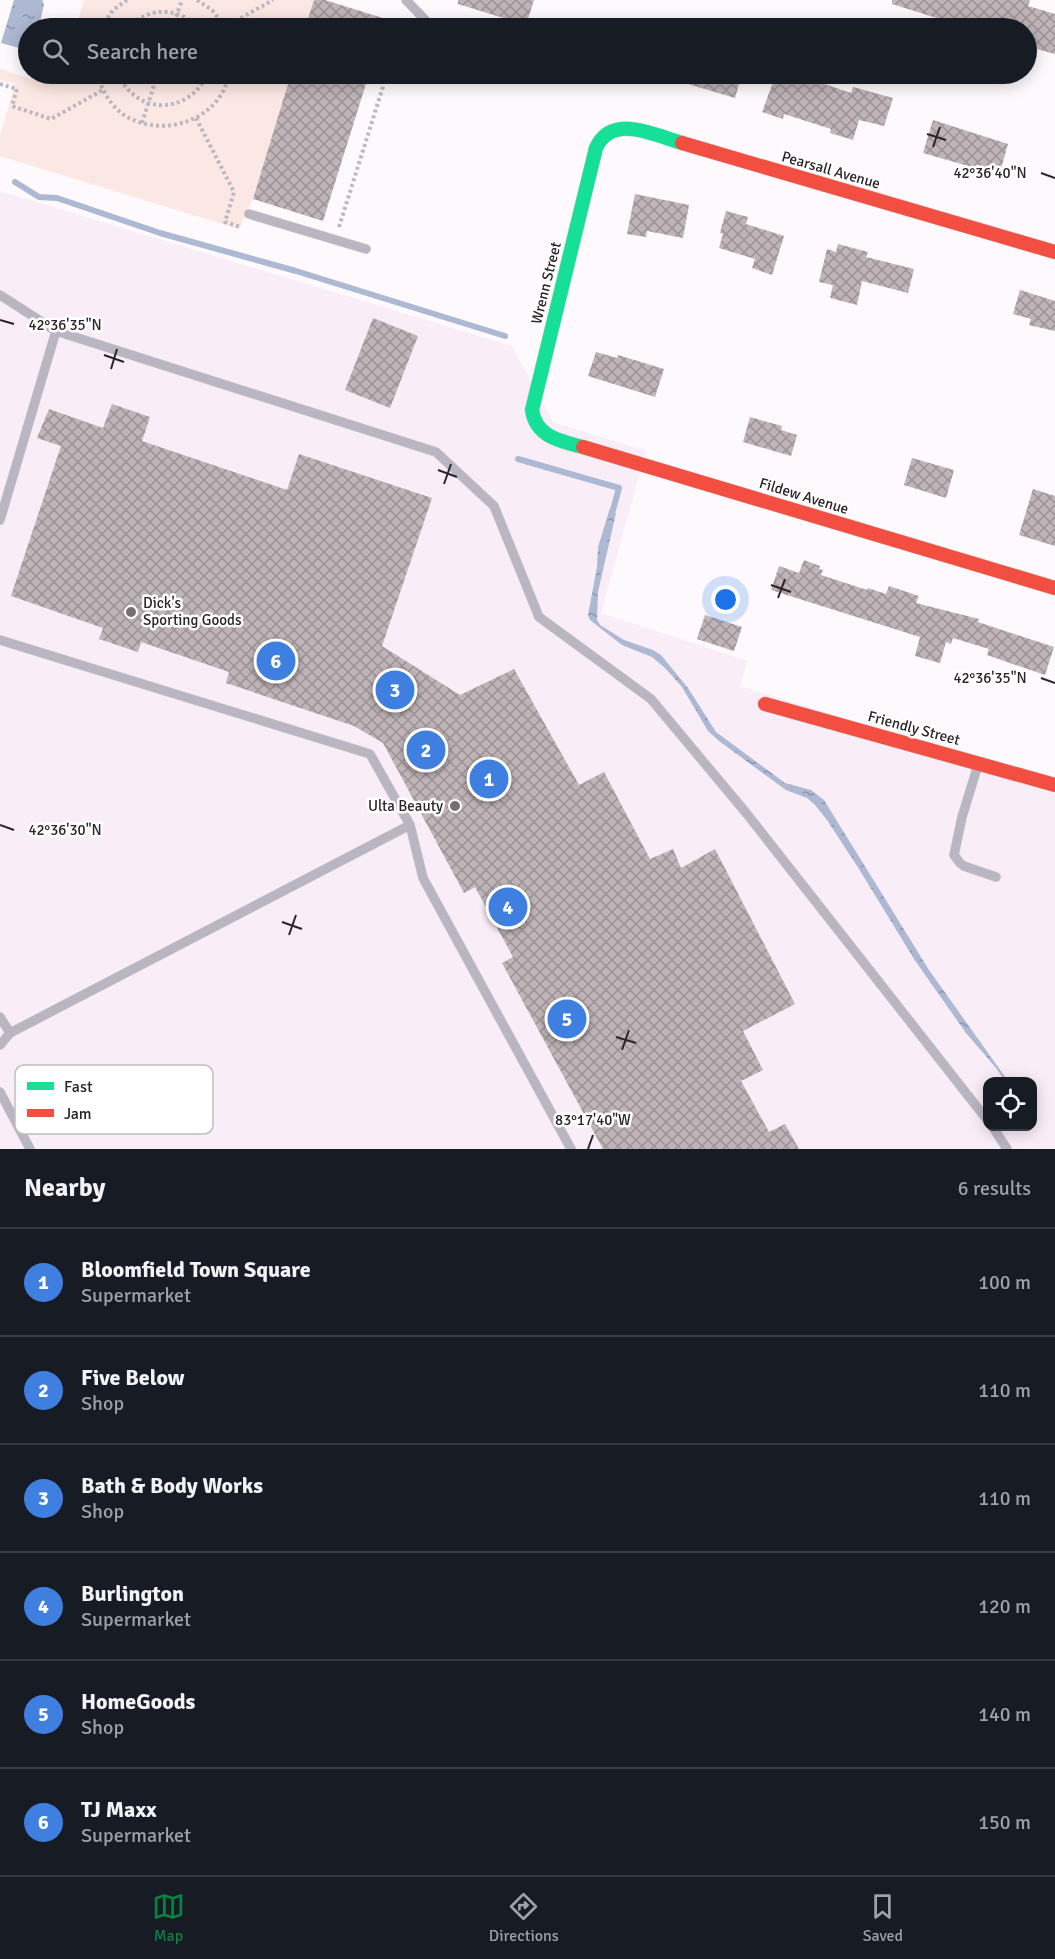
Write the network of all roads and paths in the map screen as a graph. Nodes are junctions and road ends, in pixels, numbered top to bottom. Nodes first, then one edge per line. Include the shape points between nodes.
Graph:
1 (127, 0) edge
2 (182, 0) edge
3 (197, 0) edge
4 (273, 0) edge
5 (406, 0) edge
6 (177, 13) junction
7 (108, 18) edge
8 (141, 18) edge
9 (175, 18) edge
10 (186, 18) edge
11 (218, 18) edge
12 (242, 18) edge
13 (423, 18) edge
14 (0, 84) edge
15 (101, 84) edge
16 (123, 84) edge
17 (202, 84) edge
18 (225, 84) edge
19 (384, 84) edge
20 (154, 85) dead end
21 (103, 90) junction
22 (148, 103) junction
23 (142, 123) junction
24 (601, 138) joint
25 (249, 214) dead end
26 (338, 231) dead end
27 (366, 249) dead end
28 (1055, 252) edge
29 (0, 295) edge
30 (56, 331) junction
31 (544, 434) joint
32 (0, 520) edge
33 (1055, 588) edge
34 (0, 640) edge
35 (765, 704) dead end
36 (978, 763) junction
37 (1055, 785) edge
38 (410, 825) junction
39 (996, 877) dead end
40 (0, 1017) edge
41 (10, 1034) junction
42 (0, 1045) edge
43 (0, 1092) edge
44 (983, 1116) edge
45 (15, 1120) edge
46 (995, 1131) edge
47 (22, 1134) edge
48 (30, 1149) edge
49 (571, 1149) edge
50 (1007, 1149) edge

1 - 7 path
2 - 6 path
3 - 11 path
4 - 12 path
5 - 13 lane
6 - 8 path via 163,11
6 - 9 path
6 - 10 path
14 - 21 path via 17,89 12,106 51,119
15 - 21 path
16 - 22 path via 136,98
17 - 22 path via 180,103
18 - 23 path via 215,104 196,118 170,126
19 - 26 path
20 - 22 path
21 - 23 path via 120,111
22 - 23 path
24 - 28 street, Pearsall Avenue via 615,128 630,128
24 - 31 street, Wrenn Street via 533,404 535,422
25 - 27 lane
29 - 30 lane
30 - 32 lane
30 - 44 lane via 436,452 494,506 539,617 651,699 747,814
31 - 33 street, Fildew Avenue
34 - 38 lane via 370,754
35 - 36 street, Friendly Street
36 - 37 street, Friendly Street
36 - 39 lane via 954,855 964,866
38 - 41 lane
38 - 49 lane via 423,878
40 - 41 lane
41 - 42 lane
43 - 45 lane
46 - 50 lane
47 - 48 lane

